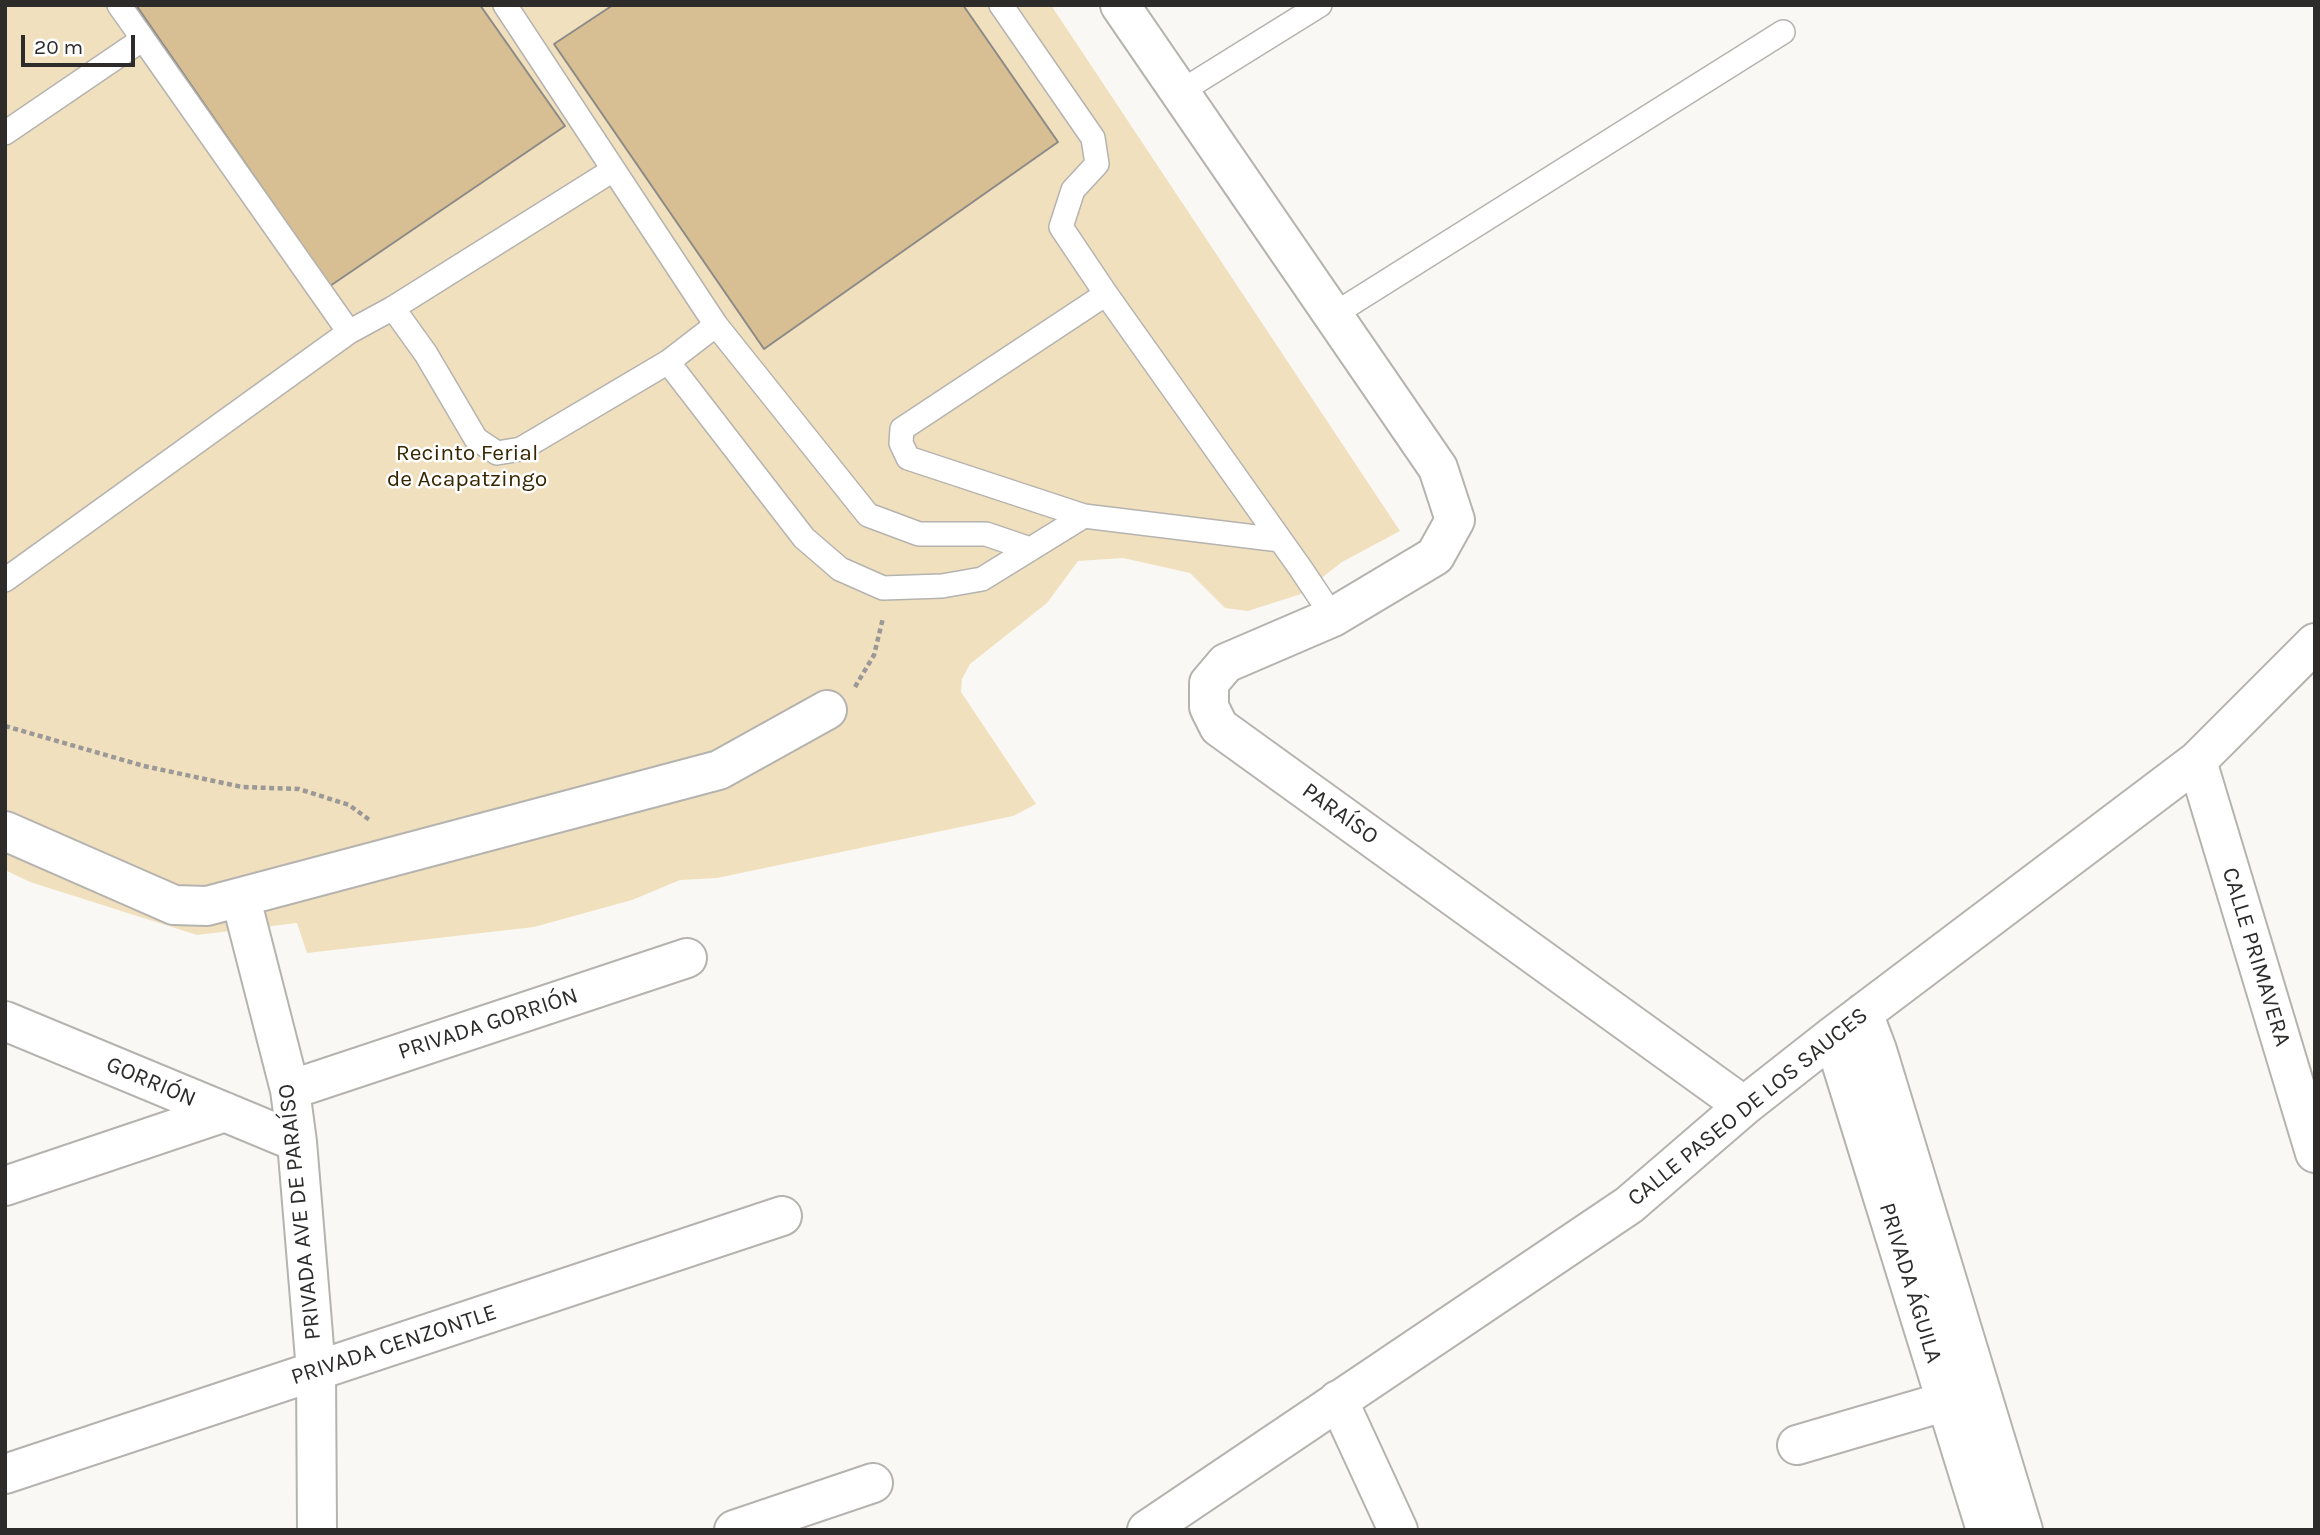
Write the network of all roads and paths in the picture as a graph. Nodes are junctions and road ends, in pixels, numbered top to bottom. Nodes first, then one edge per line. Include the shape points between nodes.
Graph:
1 (120, 5) edge
2 (505, 5) edge
3 (1001, 5) edge
4 (1121, 5) edge
5 (1320, 5) edge
6 (1783, 32) dead end
7 (143, 39) junction
8 (1180, 92) junction
9 (5, 133) edge
10 (613, 170) junction
11 (1106, 294) junction
12 (393, 308) junction
13 (1333, 315) junction
14 (716, 325) junction
15 (349, 332) junction
16 (668, 362) junction
17 (1084, 516) junction
18 (1280, 540) junction
19 (1027, 548) junction
20 (5, 580) edge
21 (890, 587) junction
22 (1333, 617) junction
23 (2315, 643) edge
24 (827, 710) joint
25 (5, 726) edge
26 (2197, 761) junction
27 (5, 831) edge
28 (414, 852) junction
29 (241, 899) junction
30 (687, 958) dead end
31 (5, 1021) edge
32 (1848, 1025) junction
33 (290, 1090) junction
34 (1744, 1106) junction
35 (225, 1112) junction
36 (297, 1142) junction
37 (2315, 1153) edge
38 (5, 1186) edge
39 (782, 1216) dead end
40 (316, 1371) junction
41 (1338, 1400) junction
42 (1947, 1401) junction
43 (1797, 1445) dead end
44 (5, 1474) edge
45 (873, 1483) dead end
46 (317, 1530) edge
47 (734, 1530) edge
48 (1147, 1530) edge
49 (1398, 1530) edge
50 (1986, 1530) edge
51 (2023, 1530) edge

1 - 7 lane
2 - 10 lane
3 - 11 lane via 1093,138 1097,164 1073,190 1061,227
4 - 8 street
5 - 8 lane
6 - 13 lane
7 - 9 lane
7 - 15 lane
8 - 13 street
10 - 12 lane
10 - 14 lane
11 - 17 lane via 902,429 901,443 908,458
11 - 18 lane
12 - 15 lane
12 - 16 lane via 476,439 497,453 521,449
13 - 22 street, PARAÍSO via 1438,468 1455,520 1436,556
14 - 16 lane
14 - 19 lane via 868,515 919,534 986,534
15 - 20 lane
16 - 21 lane via 804,538 840,569
17 - 18 lane
17 - 19 lane
18 - 22 lane
19 - 21 lane via 982,579 942,586
21 - 24 path via 874,655 855,686
22 - 34 street, PARAÍSO via 1226,663 1209,683 1209,707 1219,727
23 - 26 street, CALLE PASEO DE LOS SAUCES
24 - 28 street via 719,770
25 - 28 path via 156,769 242,787 299,789 349,805
26 - 32 street, CALLE PASEO DE LOS SAUCES
26 - 37 street, CALLE PRIMAVERA
27 - 29 street via 174,905 207,906
28 - 29 street
29 - 33 street, PRIVADA AVE DE PARAÍSO
30 - 33 street, PRIVADA GORRIÓN
31 - 35 street, GORRIÓN
32 - 34 street, CALLE PASEO DE LOS SAUCES
32 - 42 street, PRIVADA ÁGUILA
32 - 51 street via 1877,1050
33 - 36 street, PRIVADA AVE DE PARAÍSO
34 - 41 street, CALLE PASEO DE LOS SAUCES via 1629,1205
35 - 36 street, GORRIÓN
35 - 38 street
36 - 40 street, PRIVADA AVE DE PARAÍSO
39 - 40 street, PRIVADA CENZONTLE
40 - 44 street, PRIVADA CENZONTLE
40 - 46 street, PRIVADA AVE DE PARAÍSO
41 - 48 street, CALLE PASEO DE LOS SAUCES
41 - 49 street
42 - 43 street
42 - 50 street, PRIVADA ÁGUILA
45 - 47 street

